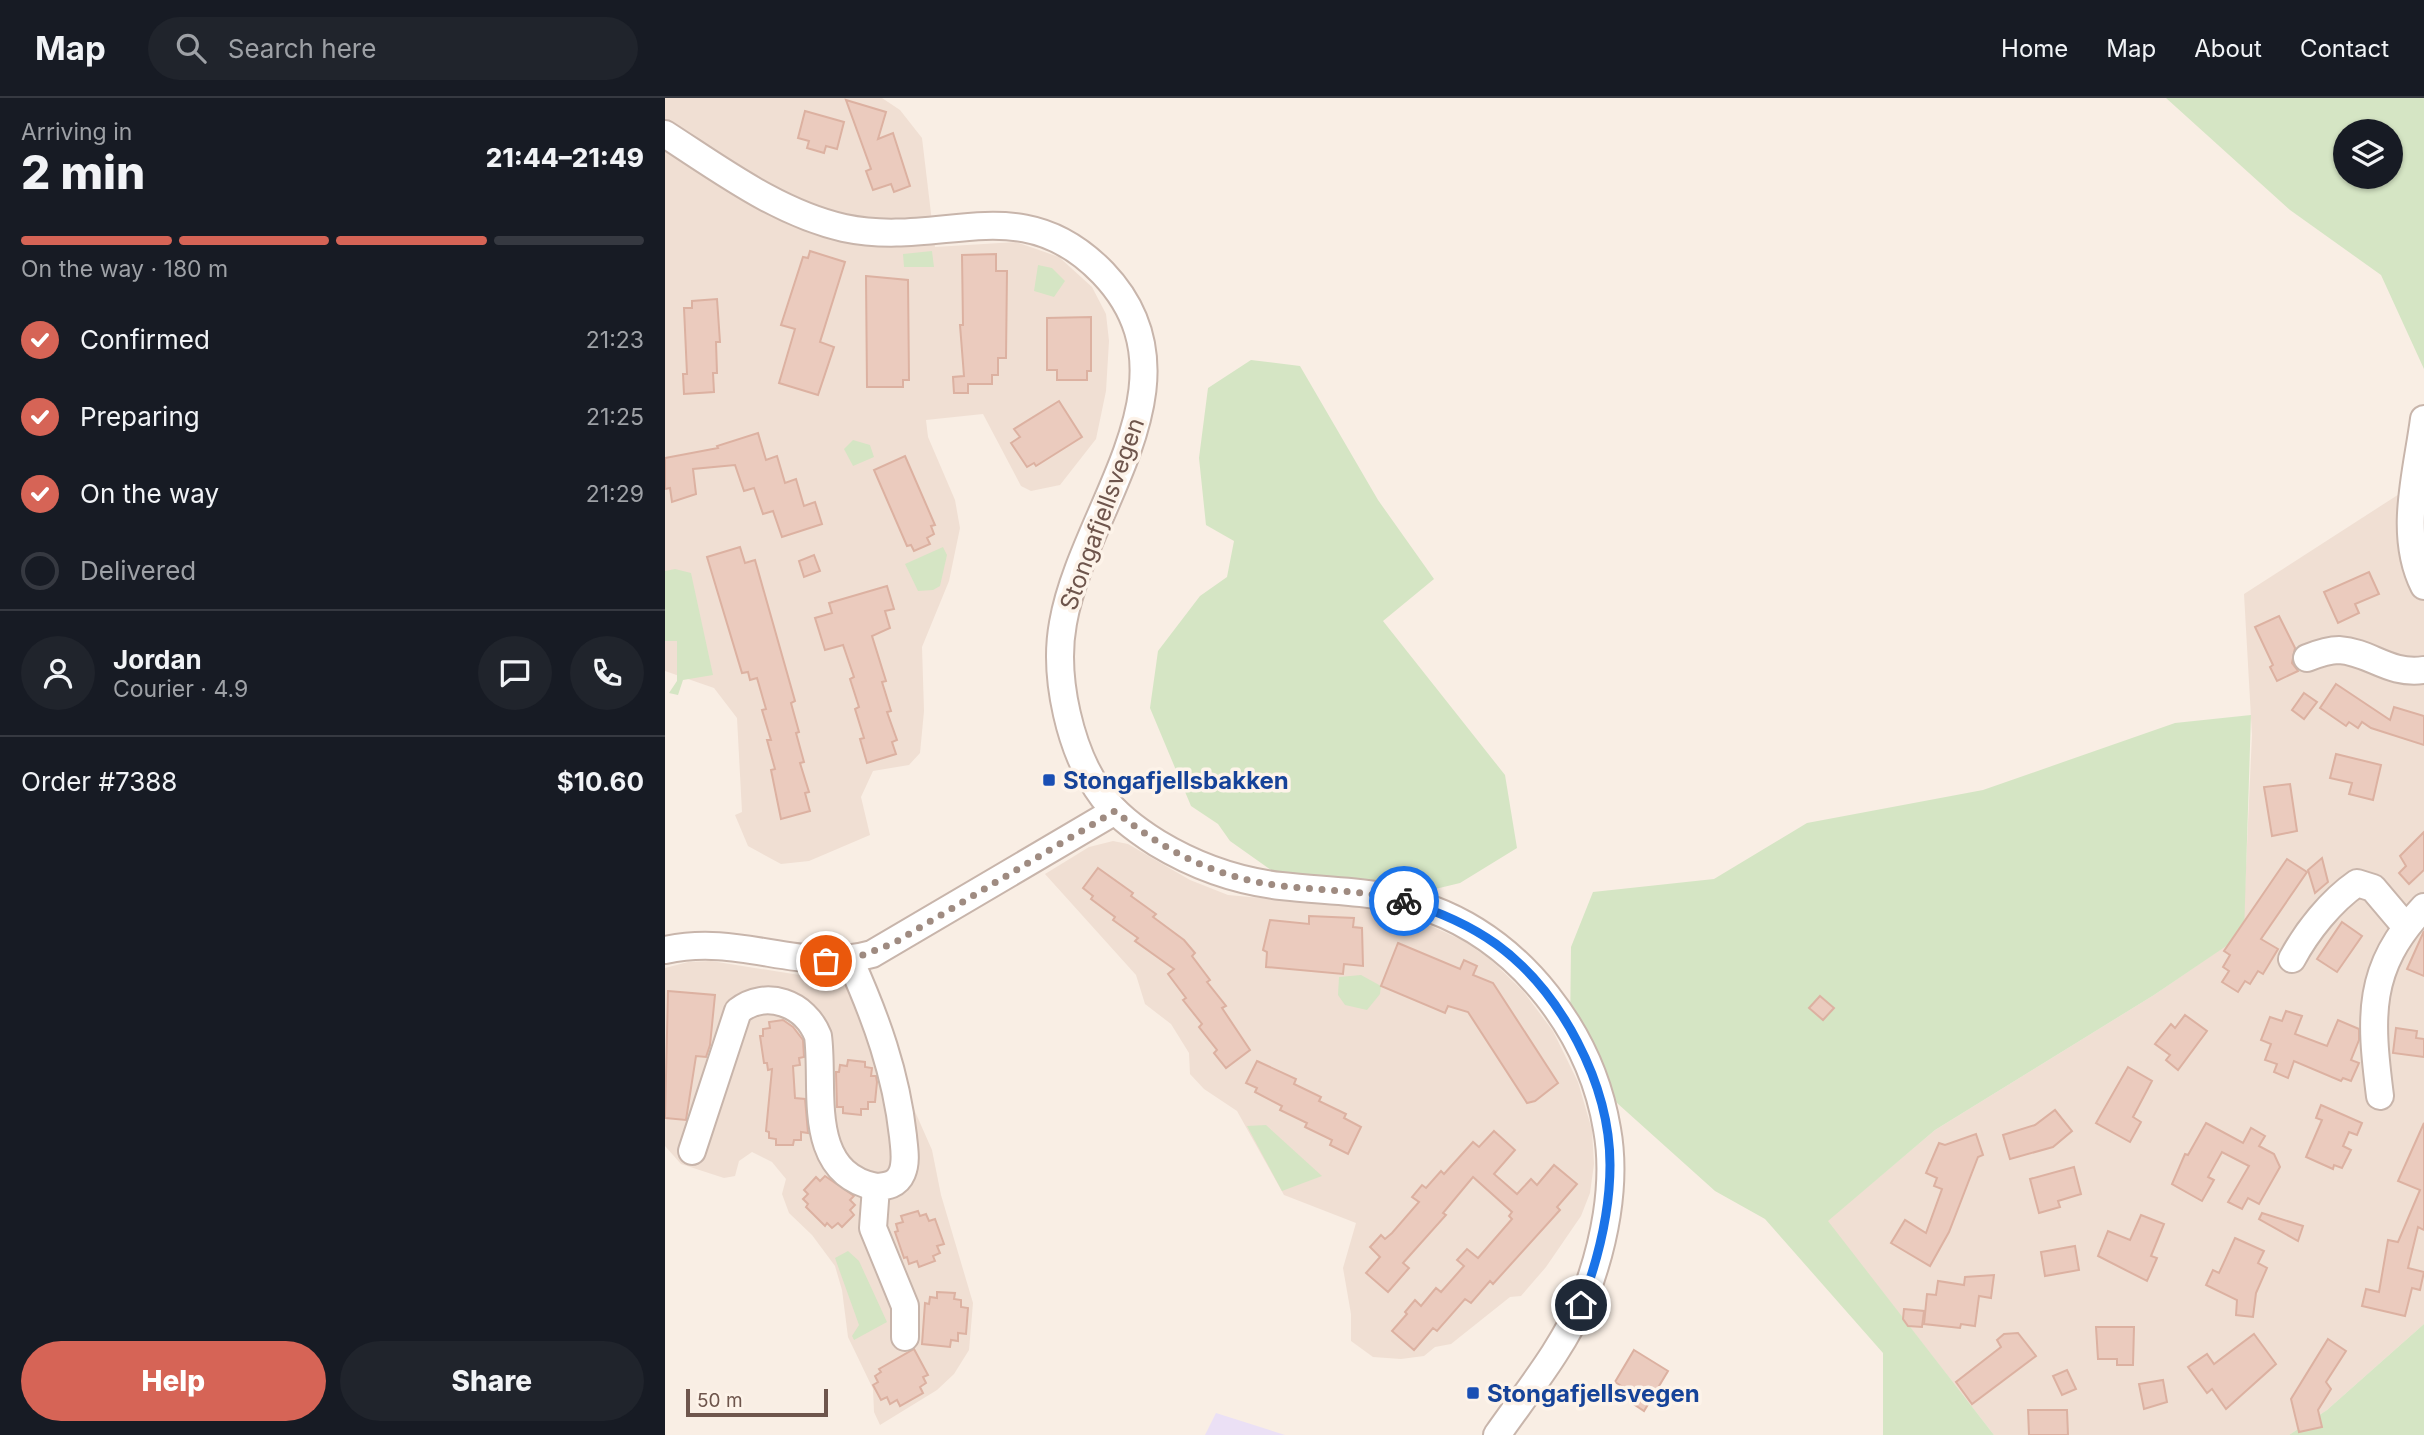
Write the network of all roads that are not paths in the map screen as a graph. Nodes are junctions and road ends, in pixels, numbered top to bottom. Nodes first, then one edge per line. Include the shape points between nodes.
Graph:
1 (665, 134) edge
2 (2424, 419) edge
3 (2424, 586) edge
4 (2307, 658) dead end
5 (2424, 670) edge
6 (1115, 811) junction
7 (2424, 907) edge
8 (2406, 927) junction
9 (665, 950) edge
10 (2292, 959) dead end
11 (850, 960) junction
12 (2380, 1096) dead end
13 (692, 1152) dead end
14 (876, 1187) junction
15 (905, 1336) dead end
16 (1497, 1435) edge

1 - 6 street, Stongafjellsvegen via 794,212 876,233 1004,224 1030,228 1056,236 1079,251 1118,290 1141,337 1145,366 1142,397 1124,459 1069,601 1061,646 1066,701 1078,747 1092,780
2 - 3 street via 2410,518 2413,558
4 - 5 street via 2337,650 2391,669
6 - 11 street via 894,943
6 - 16 street, Stongafjellsvegen via 1169,850 1225,874 1283,886 1379,894 1456,920 1520,964 1568,1028 1593,1080 1607,1128 1610,1166 1605,1218 1578,1312
7 - 8 street
8 - 10 street via 2373,888 2357,883 2304,937
8 - 12 street via 2376,985
9 - 11 street via 725,944 804,960
11 - 14 street via 888,1052 902,1124 902,1173 892,1185
13 - 14 street via 738,1011 750,1002 776,1000 790,1004 814,1024 821,1124 829,1153 852,1178
14 - 15 street via 873,1228 905,1306

